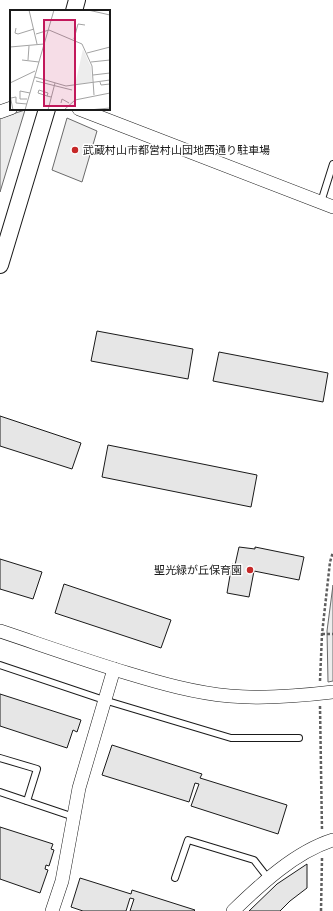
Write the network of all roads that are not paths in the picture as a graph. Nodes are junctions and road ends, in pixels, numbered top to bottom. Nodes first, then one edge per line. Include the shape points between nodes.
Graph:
1 (77, 0) edge
2 (74, 10) edge
3 (10, 108) edge
4 (47, 110) edge
5 (82, 110) edge
6 (0, 112) edge
7 (333, 164) edge
8 (327, 204) edge
9 (1, 259) edge
10 (0, 631) edge
11 (0, 665) edge
12 (114, 669) junction
13 (327, 693) edge
14 (104, 700) junction
15 (299, 738) dead end
16 (0, 758) edge
17 (0, 792) edge
18 (27, 801) junction
19 (74, 816) junction
20 (328, 842) edge
21 (175, 878) dead end
22 (268, 878) junction
23 (52, 911) edge
24 (233, 911) edge

1 - 2 street
3 - 6 street
4 - 9 street
5 - 8 street
7 - 8 lane
10 - 12 street
11 - 14 lane
12 - 13 street via 150,680 230,696 295,697
12 - 14 street
14 - 15 lane via 231,738
14 - 19 street via 79,788
16 - 18 lane via 37,770
17 - 18 lane
18 - 19 lane
19 - 23 street via 62,881
20 - 22 street
21 - 22 lane via 188,840 254,860
22 - 24 street

